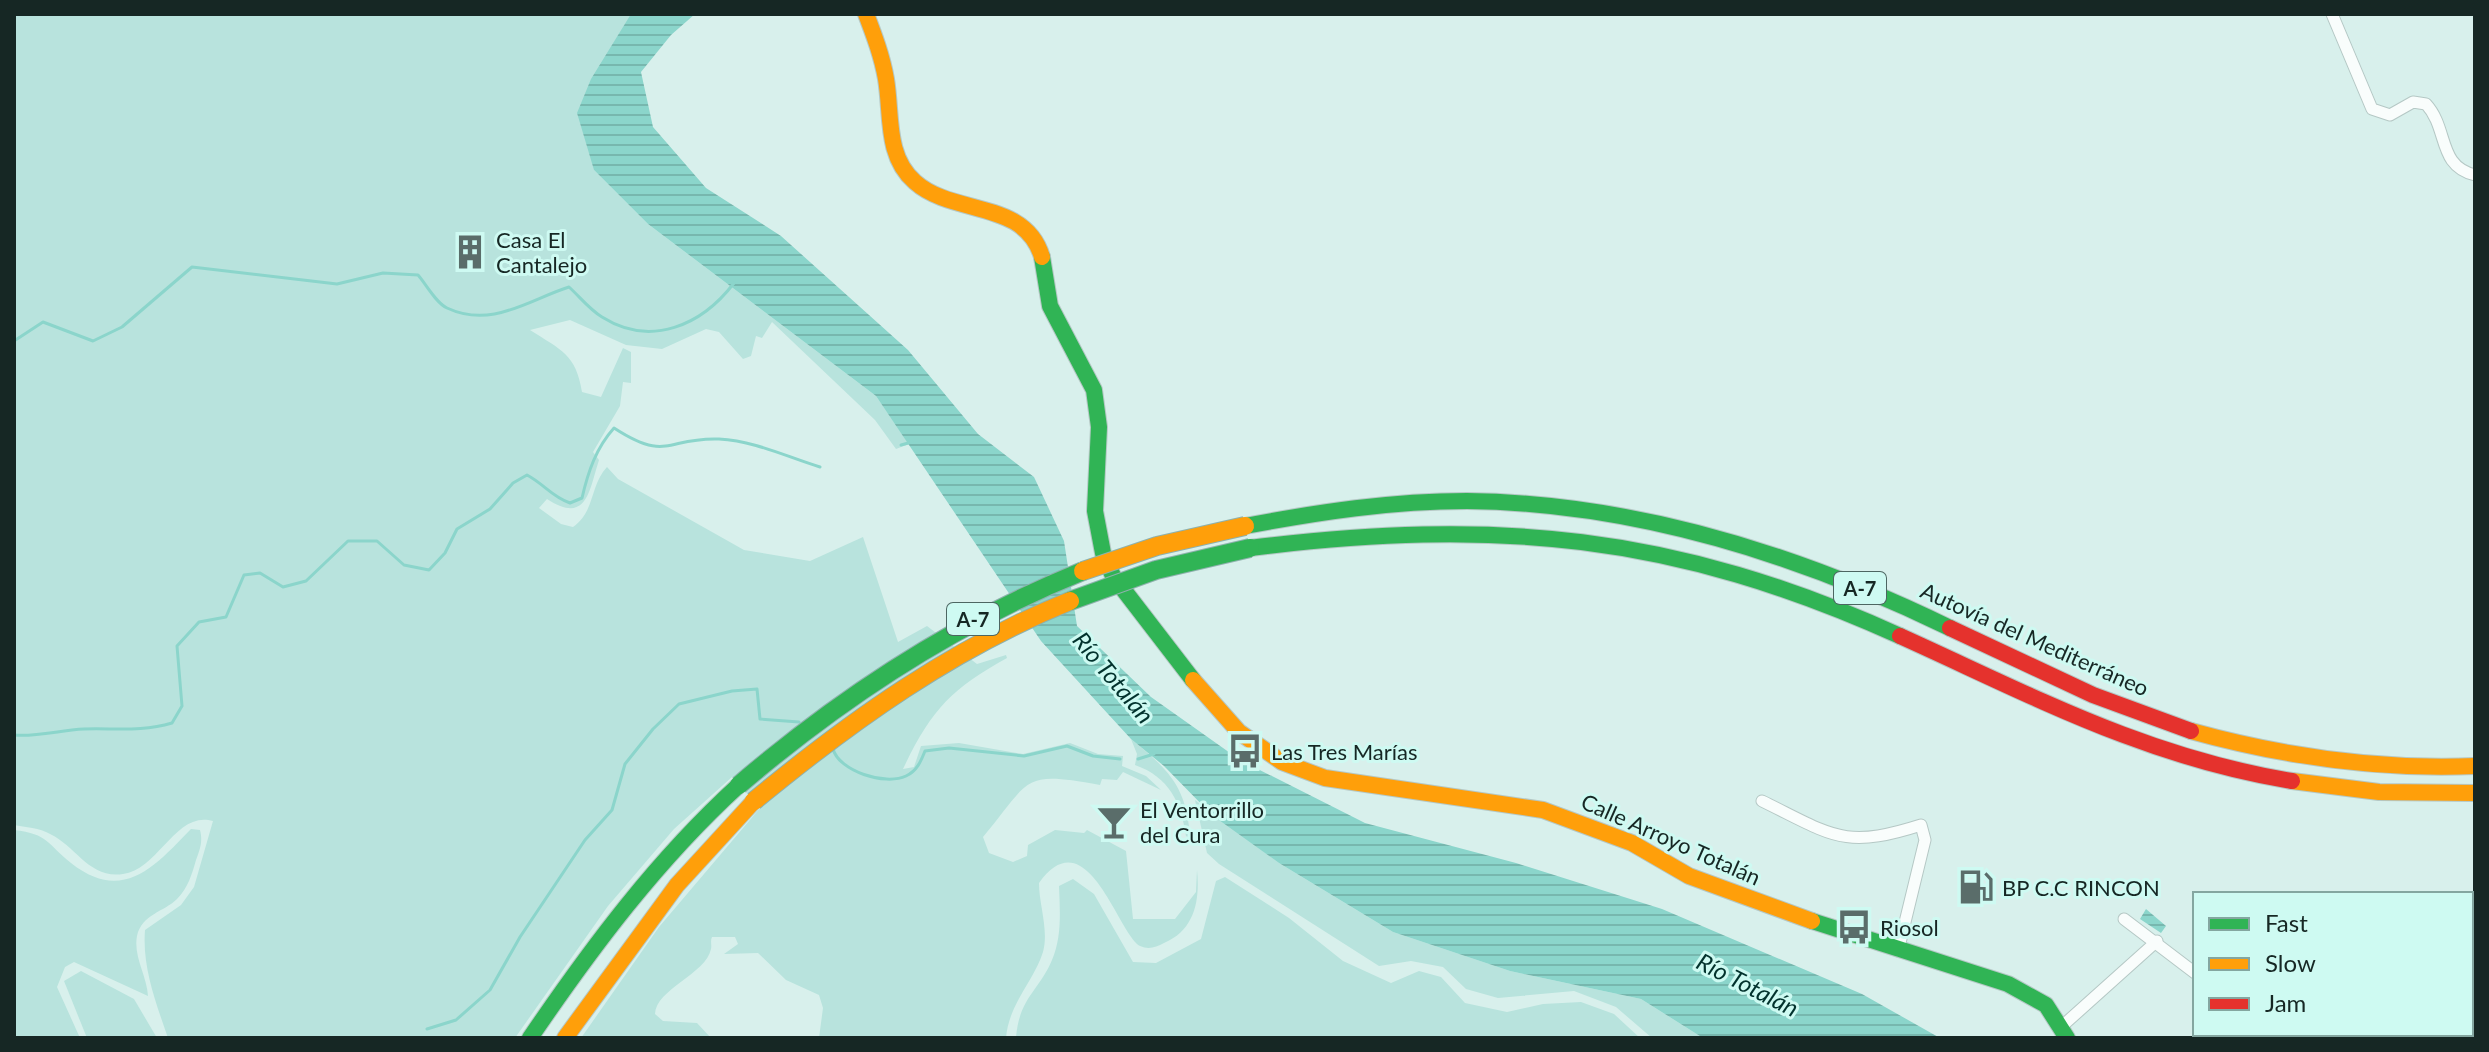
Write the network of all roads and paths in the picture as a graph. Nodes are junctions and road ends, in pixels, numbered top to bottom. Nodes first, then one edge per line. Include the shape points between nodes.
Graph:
1 (866, 14) edge
2 (2332, 14) edge
3 (2475, 175) edge
4 (2469, 765) edge
5 (2475, 796) edge
6 (1762, 801) dead end
7 (2124, 919) dead end
8 (2157, 941) junction
9 (1898, 951) junction
10 (2193, 971) edge
11 (2064, 1033) edge
12 (530, 1038) edge
13 (565, 1038) edge

1 - 9 main road, Calle Arroyo Totalán via 886,76 891,138 902,169 933,195 982,206 1011,220 1039,246 1049,305 1081,354 1097,401 1095,529 1113,576 1239,732 1282,762 1325,778 1543,810 1632,843 1689,876
2 - 3 street via 2372,109 2390,115 2413,102 2426,104 2442,128 2451,162
4 - 12 main road, Autovía del Mediterráneo / A-7, bridge via 2362,764 2297,755 2169,723 2096,696 1843,581 1681,529 1503,503 1425,502 1333,510 1131,555 1062,580 968,621 803,727 688,829 634,893
5 - 13 main road, A-7, bridge via 2298,785 2162,752 1874,623 1774,584 1686,558 1539,535 1434,529 1342,535 1250,548 1155,570 1071,600 975,644 888,696 819,746 707,847 655,908
6 - 9 street via 1847,839 1877,839 1921,825 1925,840
7 - 8 street
8 - 10 street
8 - 11 street
9 - 11 main road, Calle Arroyo Totalán via 2008,984 2046,1005

